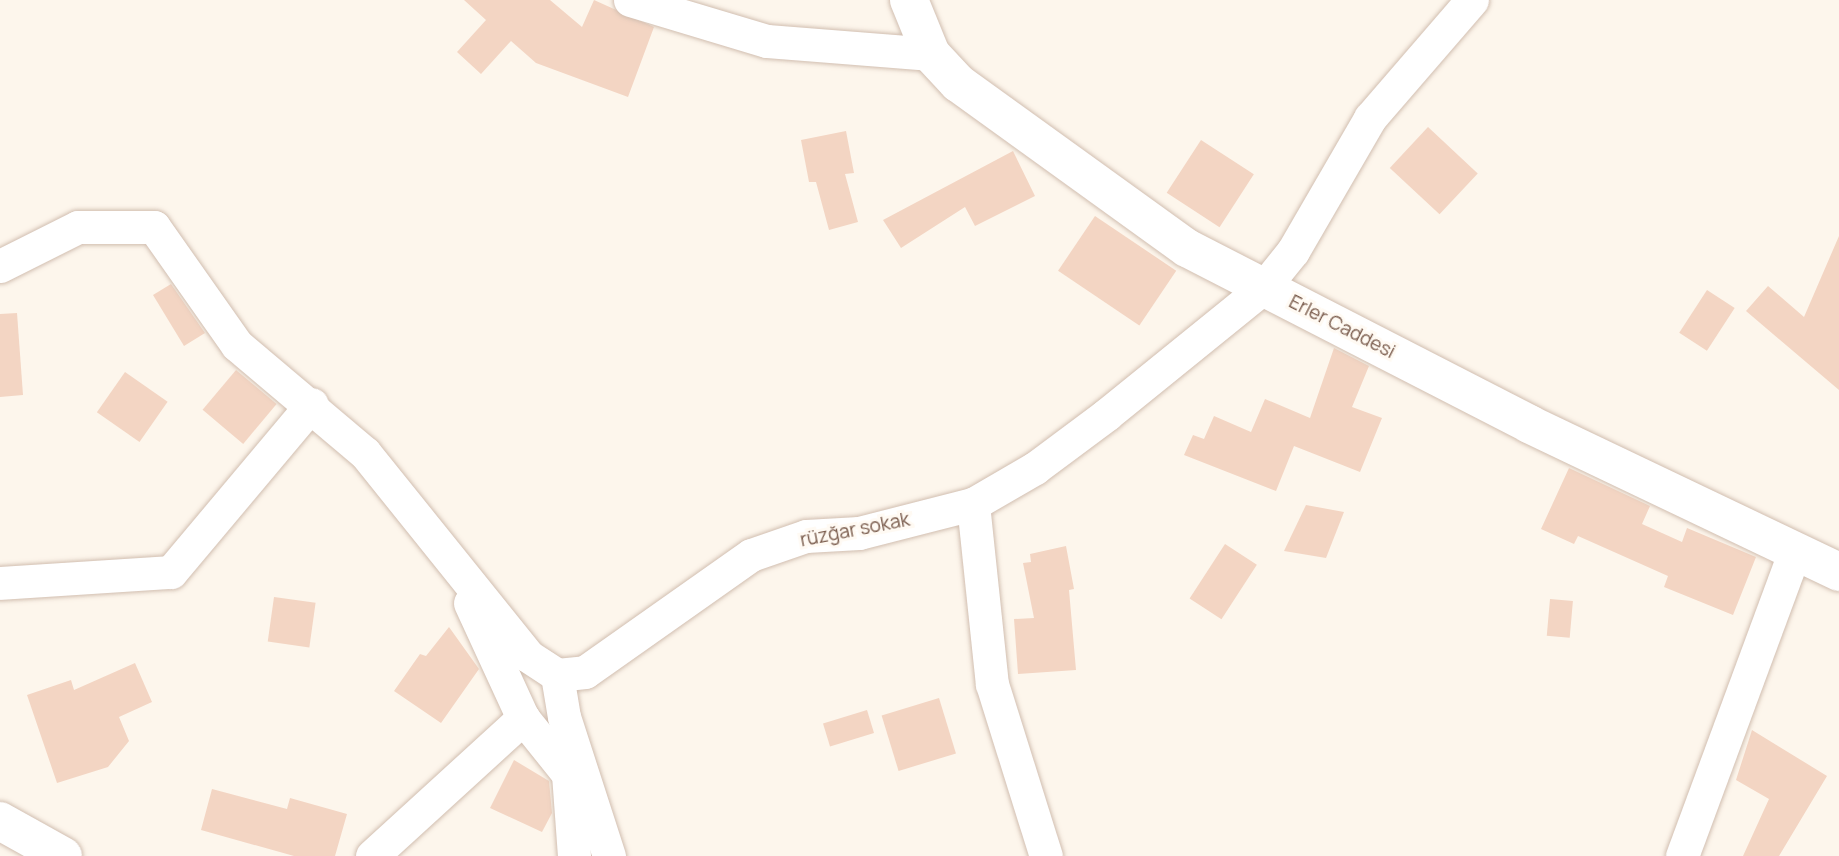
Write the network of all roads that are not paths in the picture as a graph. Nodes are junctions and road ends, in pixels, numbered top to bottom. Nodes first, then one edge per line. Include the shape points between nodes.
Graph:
1 (630, 0) edge
2 (909, 0) edge
3 (1472, 0) edge
4 (931, 54) junction
5 (0, 266) edge
6 (1264, 288) junction
7 (312, 404) junction
8 (973, 504) junction
9 (1795, 550) junction
10 (447, 553) junction
11 (1839, 572) edge
12 (0, 583) edge
13 (557, 676) junction
14 (523, 718) junction
15 (0, 821) edge
16 (63, 856) edge
17 (372, 856) edge
18 (575, 856) edge
19 (609, 856) edge
20 (1046, 856) edge
21 (1682, 856) edge

1 - 4 street via 767,41
2 - 4 street, Erler Caddesi
3 - 6 street, rüzğar sokak via 1370,118 1293,251
4 - 6 street, Erler Caddesi via 994,112 1145,222
5 - 7 street via 78,228 155,227 237,345
6 - 8 street, rüzğar sokak via 1106,415
6 - 9 street, Erler Caddesi via 1529,424
7 - 10 street via 365,453
7 - 12 street via 171,572
8 - 13 street, rüzğar sokak via 859,533 807,536 751,555 585,672
8 - 20 street via 992,684
9 - 11 street, Erler Caddesi
9 - 21 street
10 - 13 street via 528,656
10 - 14 street
13 - 19 street via 564,717
14 - 17 street
14 - 18 street via 568,774
15 - 16 street

